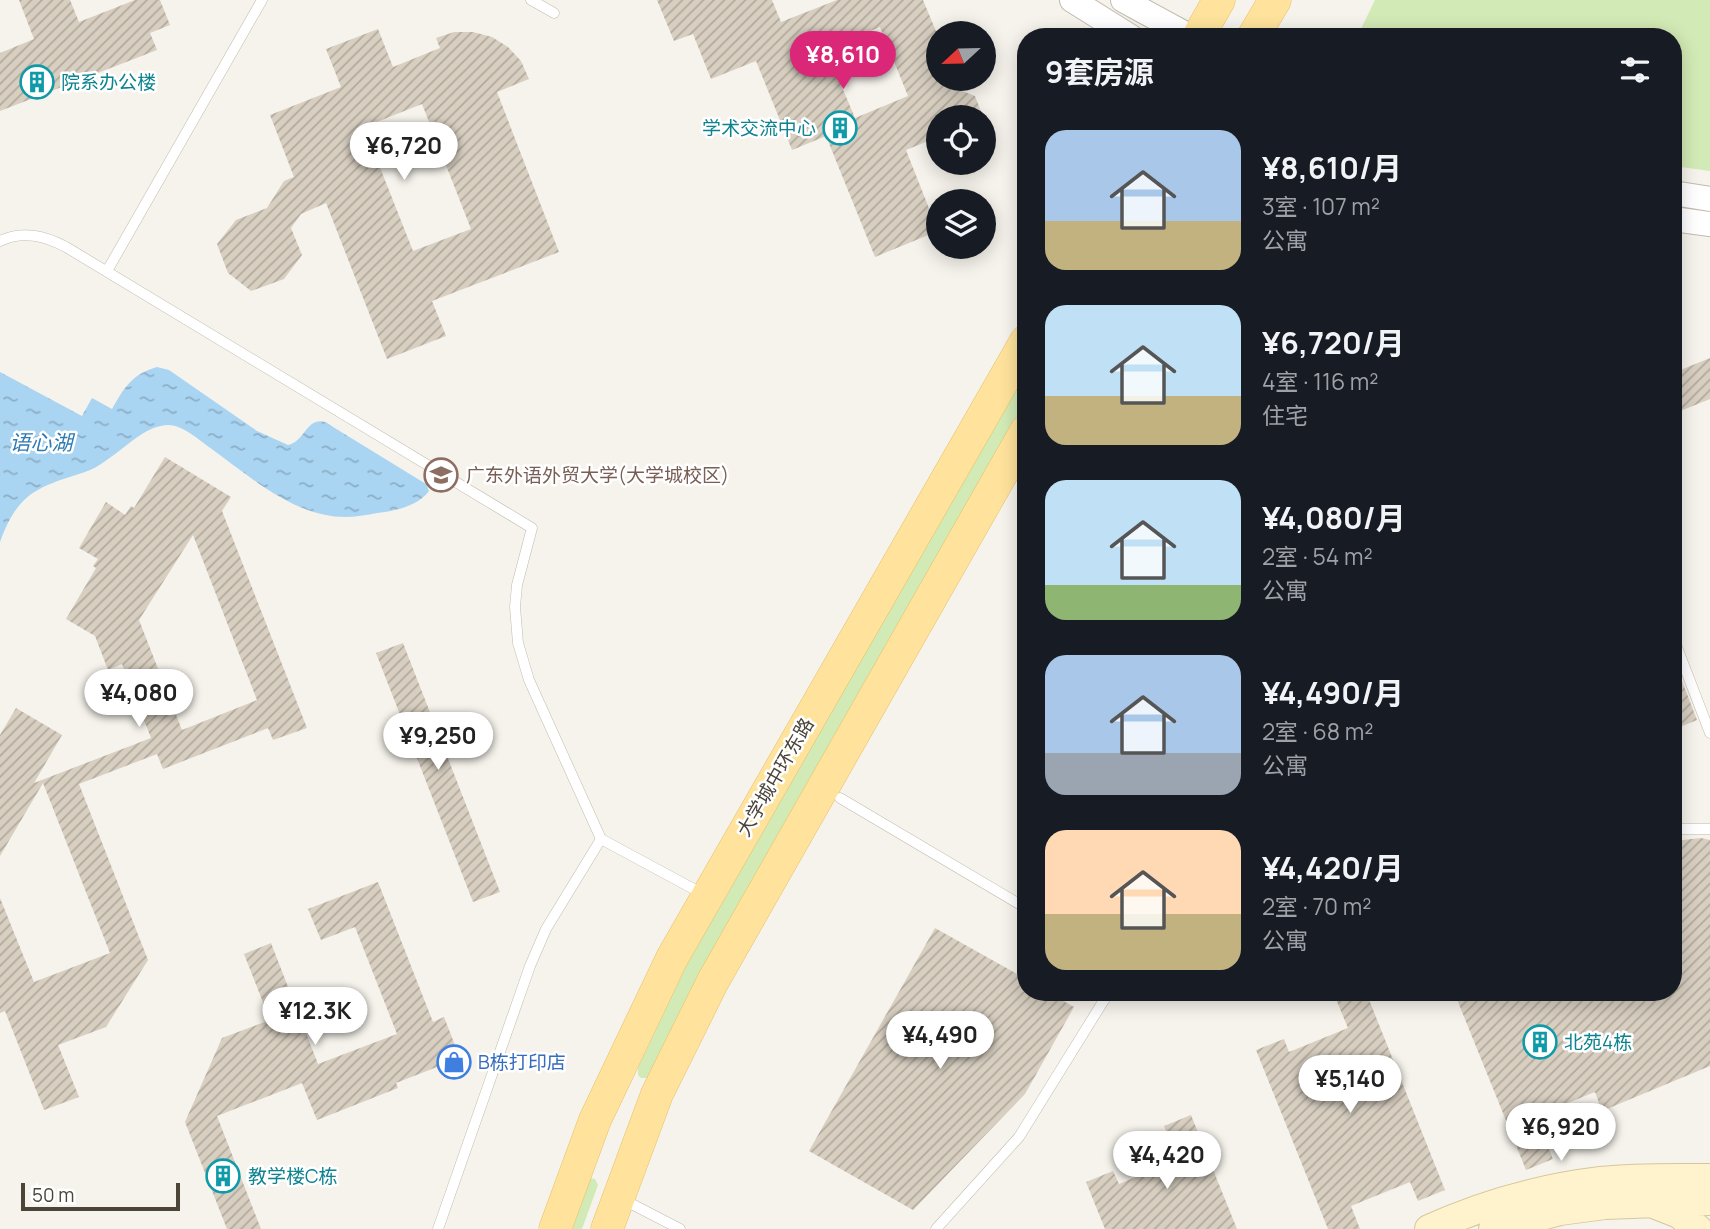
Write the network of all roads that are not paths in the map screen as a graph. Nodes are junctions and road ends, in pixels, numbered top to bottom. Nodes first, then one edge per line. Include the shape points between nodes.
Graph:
1 (262, 0) edge
2 (531, 0) edge
3 (1072, 0) edge
4 (1123, 0) edge
5 (1219, 0) edge
6 (1275, 0) edge
7 (554, 13) dead end
8 (1117, 28) edge
9 (1174, 28) edge
10 (1203, 28) edge
11 (1258, 28) edge
12 (1682, 194) edge
13 (1710, 199) edge
14 (1682, 220) edge
15 (1710, 224) edge
16 (0, 241) edge
17 (107, 271) junction
18 (1017, 357) edge
19 (1017, 446) edge
20 (1682, 660) edge
21 (1710, 733) edge
22 (840, 798) dead end
23 (1682, 829) edge
24 (1710, 829) edge
25 (601, 839) junction
26 (706, 896) junction
27 (1017, 903) edge
28 (1103, 1001) edge
29 (612, 1083) junction
30 (654, 1102) junction
31 (580, 1159) junction
32 (1710, 1178) edge
33 (622, 1188) junction
34 (1710, 1201) edge
35 (1647, 1203) junction
36 (438, 1229) edge
37 (555, 1229) edge
38 (607, 1229) edge
39 (680, 1229) edge
40 (936, 1229) edge
41 (1429, 1229) edge
42 (1493, 1229) edge
43 (1698, 1229) edge

1 - 17 lane
2 - 7 lane
3 - 8 street
4 - 9 street
5 - 10 main road
6 - 11 main road
12 - 13 street
14 - 15 street
16 - 17 lane via 17,235 45,237
17 - 25 lane via 532,528 517,585 518,643 529,680
18 - 26 main road, 大学城中环东路
19 - 30 main road via 738,935
20 - 21 lane
22 - 27 lane
23 - 24 lane
25 - 26 lane
25 - 36 lane via 546,929 530,965
26 - 29 main road, 大学城中环东路
28 - 40 lane via 1019,1137
29 - 30 main road via 638,1099
29 - 31 main road, 大学城中环东路
30 - 33 main road
31 - 33 main road via 611,1168
31 - 37 main road, 大学城中环东路
32 - 41 main road via 1602,1181 1556,1188 1481,1208
33 - 38 main road
33 - 39 lane
34 - 35 main road
35 - 42 main road via 1560,1212
35 - 43 main road via 1679,1214

